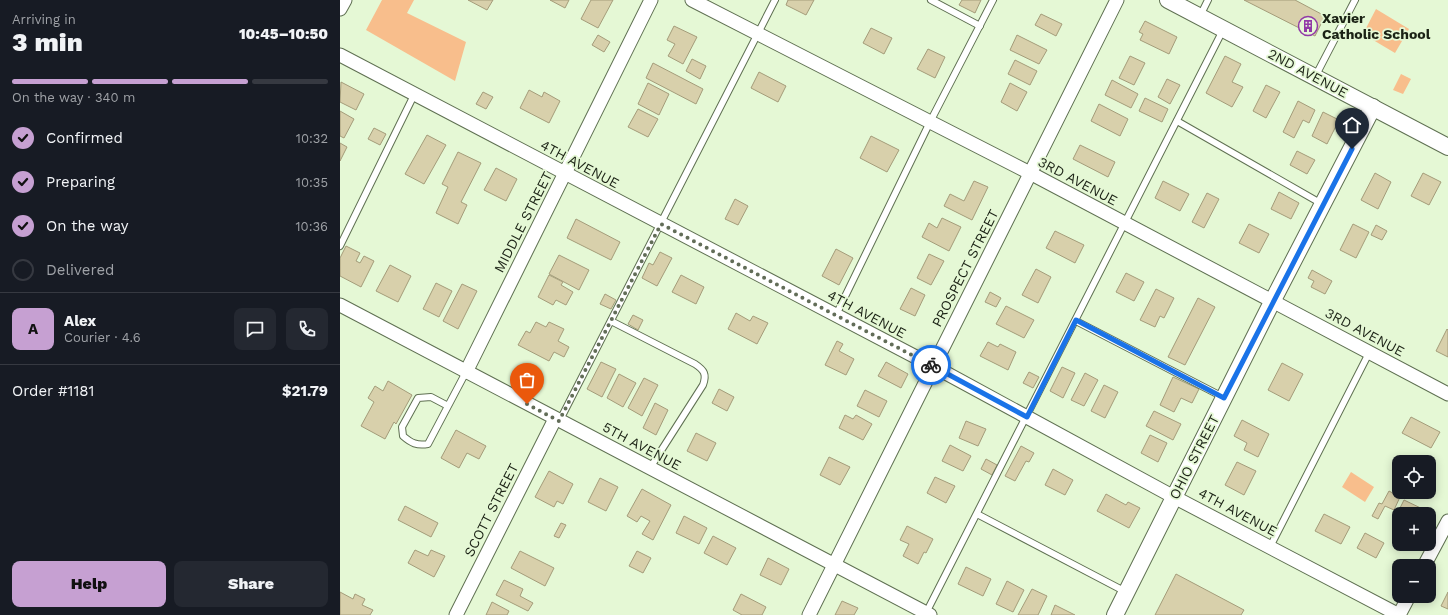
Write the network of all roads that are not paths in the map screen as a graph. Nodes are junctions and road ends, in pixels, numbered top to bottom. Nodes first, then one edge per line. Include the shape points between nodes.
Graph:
1 (345, 0) edge
2 (651, 0) edge
3 (692, 0) edge
4 (775, 0) edge
5 (931, 0) edge
6 (993, 0) edge
7 (1117, 0) edge
8 (1168, 0) edge
9 (1208, 0) edge
10 (1355, 0) edge
11 (340, 10) edge
12 (1200, 16) junction
13 (980, 26) junction
14 (1224, 29) junction
15 (759, 34) junction
16 (340, 55) edge
17 (1315, 77) junction
18 (414, 95) junction
19 (1373, 107) junction
20 (930, 122) junction
21 (1177, 122) junction
22 (1448, 146) edge
23 (565, 174) junction
24 (1030, 174) junction
25 (1323, 204) junction
26 (661, 224) junction
27 (1125, 224) junction
28 (340, 246) edge
29 (1272, 302) junction
30 (340, 305) edge
31 (836, 315) junction
32 (1076, 320) junction
33 (611, 321) junction
34 (1369, 353) junction
35 (933, 366) junction
36 (466, 372) junction
37 (1448, 394) edge
38 (1224, 398) junction
39 (448, 406) junction
40 (1027, 417) junction
41 (557, 420) junction
42 (650, 468) junction
43 (1174, 497) junction
44 (977, 514) junction
45 (1448, 522) edge
46 (1270, 547) junction
47 (1428, 559) edge
48 (834, 565) junction
49 (1126, 592) junction
50 (1405, 603) edge
51 (928, 614) edge
52 (456, 615) edge
53 (809, 615) edge
54 (1115, 615) edge
55 (1399, 615) edge

1 - 11 street
2 - 23 street, MIDDLE STREET
3 - 15 street, 3RD AVENUE
4 - 15 lane
5 - 13 lane
6 - 13 lane
7 - 24 street, PROSPECT STREET
8 - 12 street, 2ND AVENUE
9 - 12 lane
10 - 17 lane
12 - 14 street, 2ND AVENUE
13 - 20 lane
14 - 17 street, 2ND AVENUE
14 - 21 lane
15 - 20 street, 3RD AVENUE
15 - 26 lane
16 - 18 street, 4TH AVENUE
17 - 19 street, 2ND AVENUE
18 - 23 street, 4TH AVENUE
18 - 28 lane
19 - 22 street, 2ND AVENUE
19 - 25 street, OHIO STREET
20 - 24 street, 3RD AVENUE
20 - 31 lane
21 - 25 lane
21 - 27 lane
23 - 26 street, 4TH AVENUE
23 - 36 street, MIDDLE STREET
24 - 27 street, 3RD AVENUE
24 - 35 street, PROSPECT STREET
25 - 29 street, OHIO STREET
26 - 31 street, 4TH AVENUE
26 - 33 lane
27 - 29 street, 3RD AVENUE
27 - 32 lane
29 - 34 street, 3RD AVENUE
29 - 38 street, OHIO STREET
30 - 36 street, 5TH AVENUE
31 - 35 street, 4TH AVENUE
32 - 38 lane
32 - 40 lane
33 - 41 lane
33 - 42 lane via 695,364 704,372 706,378
34 - 37 street, 3RD AVENUE
34 - 46 lane
35 - 40 street, 4TH AVENUE
35 - 48 street, PROSPECT STREET
36 - 39 lane
36 - 41 street, 5TH AVENUE
38 - 43 street, OHIO STREET
39 - 39 lane via 428,444 411,443 403,436 402,427 418,398 431,397
40 - 43 street, 4TH AVENUE
40 - 44 lane
41 - 42 street, 5TH AVENUE
41 - 52 street, SCOTT STREET
42 - 48 street, 5TH AVENUE
43 - 46 street, 4TH AVENUE
43 - 49 street, OHIO STREET
44 - 49 lane
44 - 51 lane
45 - 47 street
46 - 55 street, 4TH AVENUE
48 - 51 street, 5TH AVENUE
48 - 53 street, PROSPECT STREET
49 - 54 street, OHIO STREET
50 - 55 street

